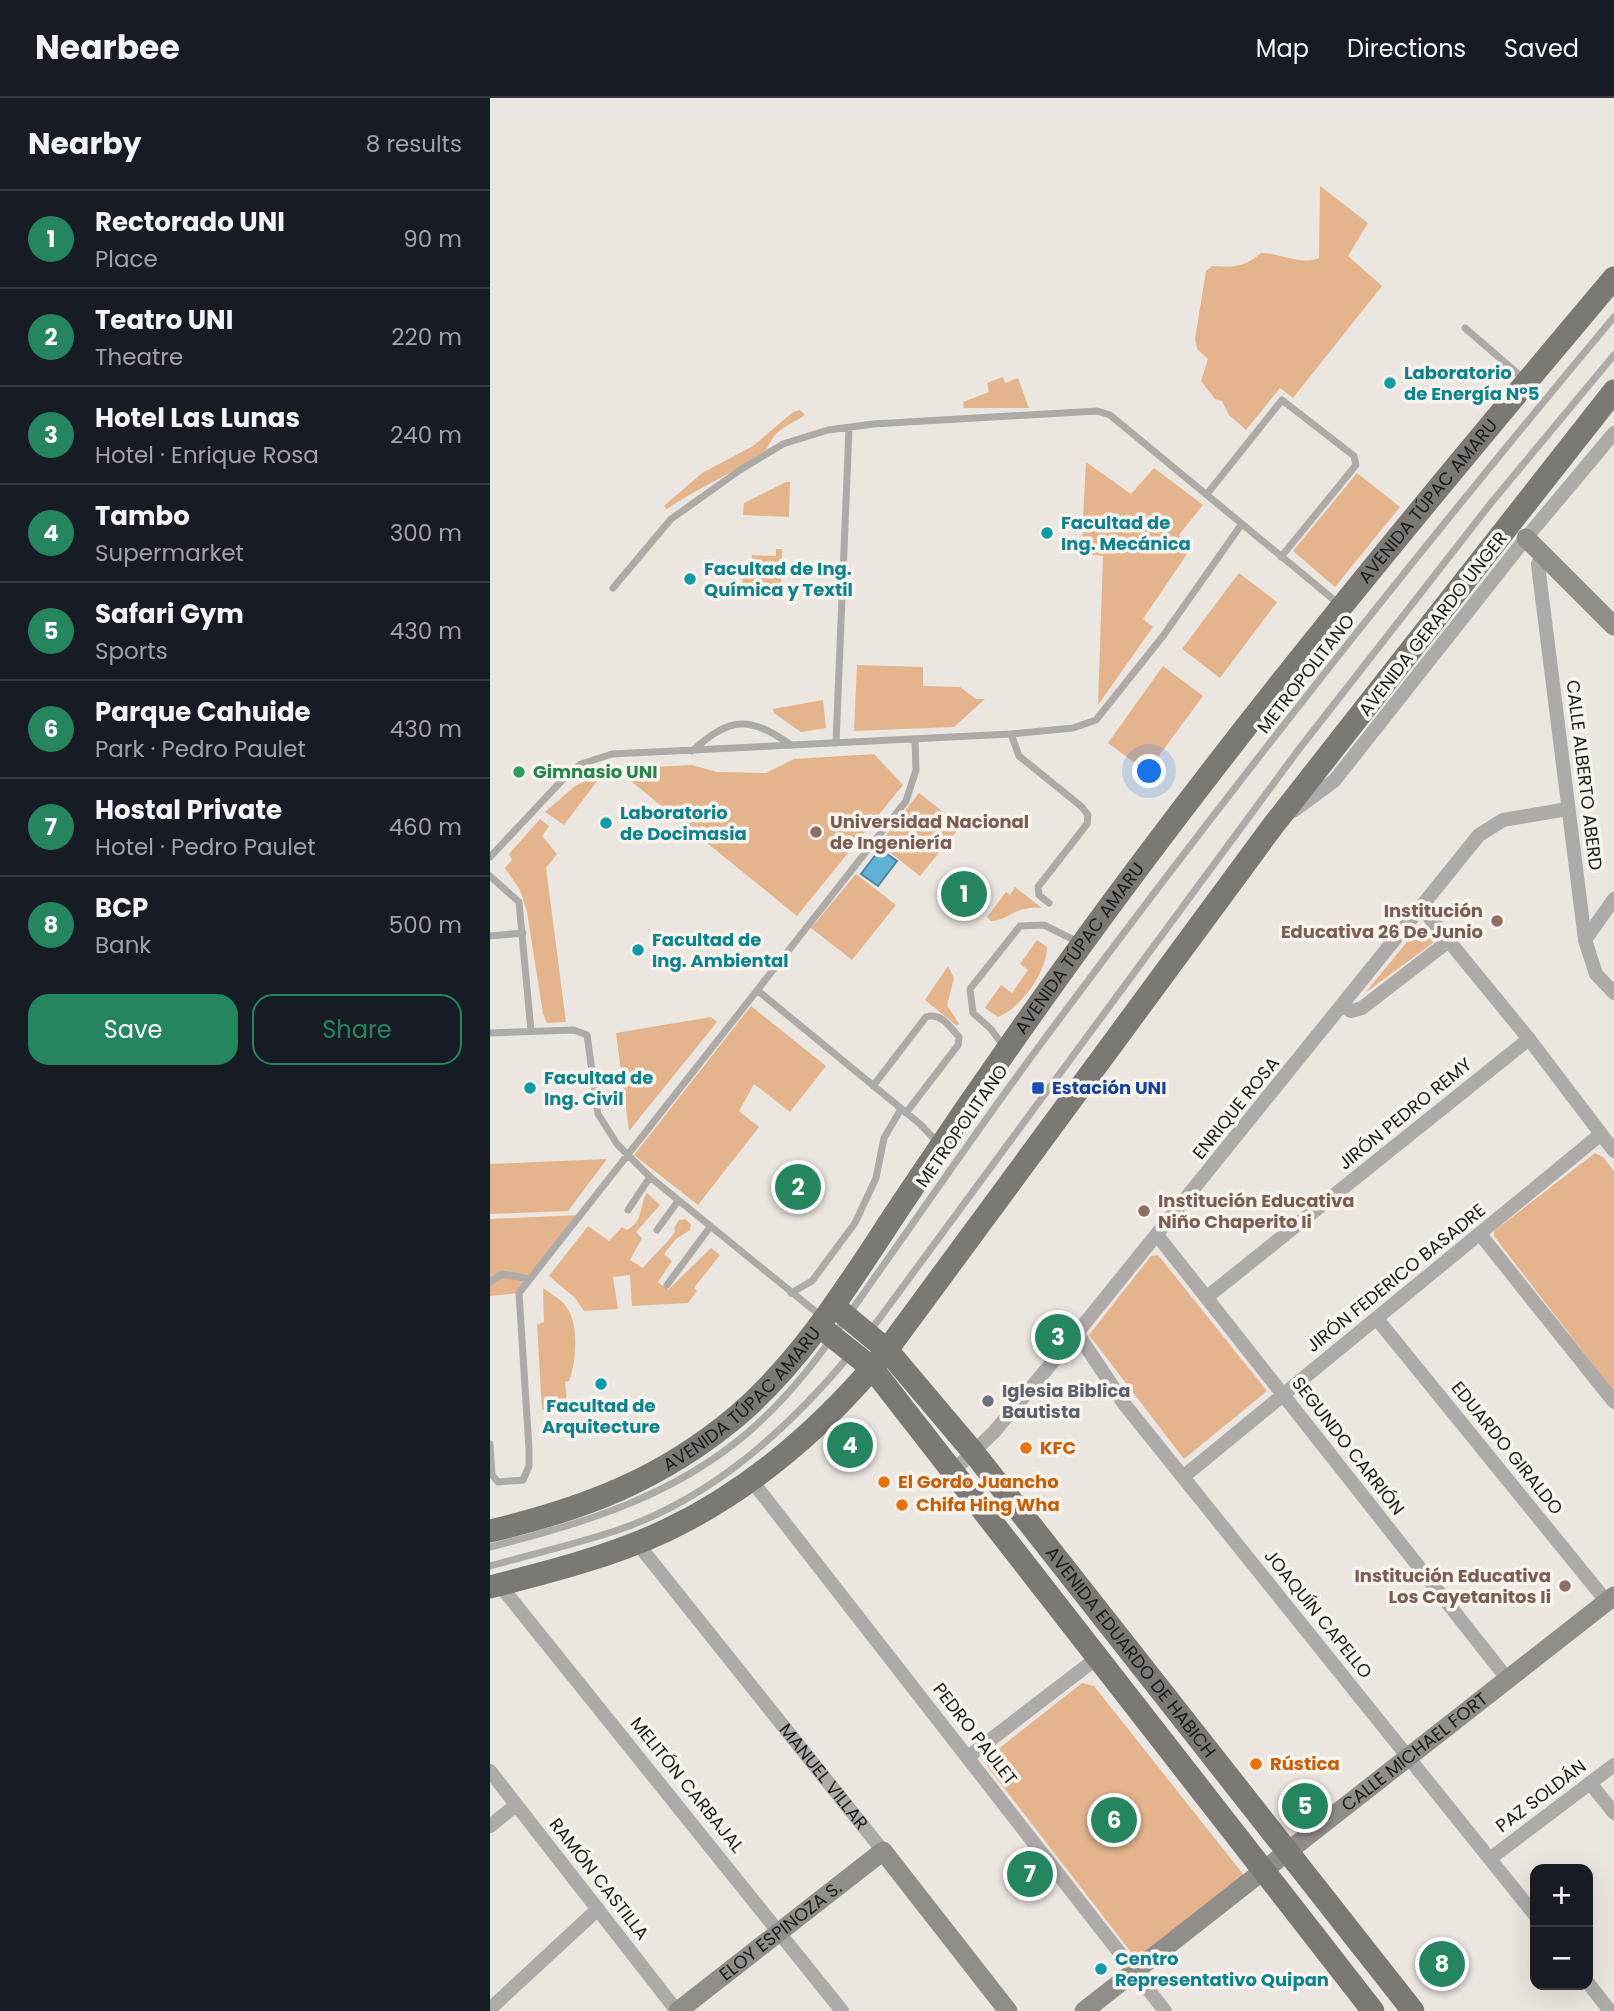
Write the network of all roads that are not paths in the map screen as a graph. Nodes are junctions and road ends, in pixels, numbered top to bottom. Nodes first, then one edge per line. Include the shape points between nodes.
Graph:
1 (1614, 278) edge
2 (1614, 317) edge
3 (1465, 328) dead end
4 (1614, 355) edge
5 (1527, 381) junction
6 (1614, 391) edge
7 (849, 429) junction
8 (1612, 441) edge
9 (1207, 494) junction
10 (1241, 525) junction
11 (1526, 538) junction
12 (1543, 553) junction
13 (1281, 557) junction
14 (613, 588) dead end
15 (1342, 607) junction
16 (1614, 626) edge
17 (1011, 734) junction
18 (915, 739) junction
19 (836, 743) junction
20 (792, 745) junction
21 (692, 751) junction
22 (1568, 809) junction
23 (1272, 827) junction
24 (490, 857) edge
25 (490, 876) edge
26 (1614, 899) edge
27 (1049, 903) dead end
28 (1421, 908) junction
29 (523, 933) junction
30 (490, 936) edge
31 (1450, 940) junction
32 (1585, 940) junction
33 (1082, 943) junction
34 (757, 990) junction
35 (1614, 993) edge
36 (1343, 1006) junction
37 (531, 1031) junction
38 (490, 1033) edge
39 (1529, 1040) junction
40 (1006, 1051) junction
41 (873, 1086) junction
42 (903, 1111) junction
43 (1601, 1134) junction
44 (940, 1145) junction
45 (1614, 1151) edge
46 (626, 1155) junction
47 (650, 1177) junction
48 (678, 1201) junction
49 (628, 1210) dead end
50 (710, 1227) junction
51 (657, 1230) dead end
52 (1480, 1234) junction
53 (1157, 1235) junction
54 (530, 1279) junction
55 (490, 1282) edge
56 (667, 1285) dead end
57 (791, 1293) junction
58 (1207, 1297) junction
59 (1377, 1319) junction
60 (845, 1330) junction
61 (1077, 1333) junction
62 (887, 1350) junction
63 (872, 1368) junction
64 (1282, 1395) junction
65 (1614, 1402) edge
66 (490, 1444) edge
67 (974, 1453) junction
68 (953, 1471) junction
69 (1183, 1477) junction
70 (752, 1481) junction
71 (490, 1531) edge
72 (637, 1543) junction
73 (490, 1548) edge
74 (493, 1579) edge
75 (1610, 1599) edge
76 (1097, 1658) junction
77 (1509, 1681) junction
78 (968, 1756) junction
79 (1409, 1759) junction
80 (1614, 1765) edge
81 (490, 1772) edge
82 (1590, 1783) junction
83 (516, 1805) junction
84 (1614, 1813) edge
85 (490, 1826) edge
86 (1288, 1849) junction
87 (883, 1851) junction
88 (1491, 1858) junction
89 (1263, 1869) junction
90 (598, 1909) junction
91 (1530, 1909) edge
92 (780, 1931) junction
93 (1133, 1972) junction
94 (1593, 1989) edge
95 (490, 2009) edge
96 (678, 2011) edge
97 (842, 2011) edge
98 (1008, 2011) edge
99 (1084, 2011) edge
100 (1165, 2011) edge
101 (1373, 2011) edge
102 (1413, 2011) edge
103 (1610, 2011) edge

1 - 5 main road, AVENIDA TÚPAC AMARU
2 - 60 lane, METROPOLITANO via 1188,844 1017,1077
3 - 5 lane
4 - 60 lane, METROPOLITANO via 1491,503 1296,753 914,1275
5 - 15 main road, AVENIDA TÚPAC AMARU
6 - 23 main road
7 - 9 lane via 1097,411 1110,415
7 - 14 lane via 828,430 783,444 740,470 671,519
7 - 19 lane
8 - 11 street, AVENIDA GERARDO UNGER
9 - 10 lane
9 - 13 lane via 1282,400 1354,456 1356,465
10 - 13 lane
10 - 17 lane via 1163,636 1096,719 1073,728
11 - 12 street
11 - 23 street, AVENIDA GERARDO UNGER via 1334,781
12 - 16 street
12 - 22 street, CALLE ALBERTO ABERD via 1538,564
13 - 15 lane
15 - 33 main road, AVENIDA TÚPAC AMARU via 1193,793
17 - 18 lane
17 - 27 lane via 1019,756 1088,816 1087,824 1038,887 1039,895
18 - 19 lane
18 - 34 lane via 916,770 906,801
19 - 20 lane
20 - 21 lane
20 - 21 lane via 765,728 748,724 718,729
21 - 24 lane via 612,754 581,764
22 - 28 street, ENRIQUE ROSA via 1492,825
22 - 32 street, CALLE ALBERTO ABERD
23 - 62 main road
25 - 29 lane via 519,902
26 - 32 street
28 - 31 street
28 - 36 street, ENRIQUE ROSA
29 - 30 lane
29 - 37 lane
31 - 36 street via 1362,1008 1351,1011
31 - 39 street
32 - 35 street, CALLE ALBERTO ABERD via 1596,974
33 - 40 main road, AVENIDA TÚPAC AMARU
33 - 40 lane via 1044,925 1020,926 970,989 973,1013
34 - 41 lane
34 - 46 lane
36 - 53 street, ENRIQUE ROSA
37 - 38 lane
37 - 46 lane via 574,1030 587,1035 598,1114
39 - 43 street
39 - 58 street, JIRÓN PEDRO REMY
40 - 44 main road, AVENIDA TÚPAC AMARU
41 - 42 lane
41 - 42 lane via 926,1017 940,1018 959,1037 958,1045
42 - 44 lane
42 - 57 lane via 884,1138 873,1187 855,1223 812,1281
43 - 45 street
43 - 52 street, JIRÓN FEDERICO BASADRE
44 - 60 main road, AVENIDA TÚPAC AMARU
46 - 47 lane
46 - 54 lane
47 - 48 lane
47 - 49 lane
48 - 50 lane
48 - 51 lane
50 - 56 lane
50 - 57 lane
52 - 59 street, JIRÓN FEDERICO BASADRE
52 - 65 street
53 - 58 street, SEGUNDO CARRIÓN
53 - 61 street, ENRIQUE ROSA
54 - 55 lane via 502,1274
54 - 66 lane via 519,1293 529,1449 523,1480 498,1482 492,1475
57 - 60 lane
58 - 64 street, SEGUNDO CARRIÓN
59 - 64 street, JIRÓN FEDERICO BASADRE
59 - 75 street, EDUARDO GIRALDO
60 - 62 main road, AVENIDA EDUARDO DE HABICH
60 - 63 main road, AVENIDA EDUARDO DE HABICH
60 - 71 main road, AVENIDA TÚPAC AMARU via 778,1377 736,1416 670,1465 589,1505
60 - 73 lane, METROPOLITANO via 761,1420 693,1472 611,1512
60 - 74 lane, METROPOLITANO via 768,1441 691,1496
61 - 67 street, ENRIQUE ROSA
61 - 69 street, JOAQUÍN CAPELLO via 1125,1405
62 - 63 main road
62 - 67 main road, AVENIDA EDUARDO DE HABICH
63 - 68 main road, AVENIDA EDUARDO DE HABICH
63 - 70 main road via 810,1432
64 - 69 street, JIRÓN FEDERICO BASADRE
64 - 77 street, SEGUNDO CARRIÓN
67 - 68 street, ENRIQUE ROSA
67 - 86 main road, AVENIDA EDUARDO DE HABICH
68 - 76 main road, AVENIDA EDUARDO DE HABICH
69 - 79 street, JOAQUÍN CAPELLO
70 - 72 main road via 693,1517
70 - 78 street, PEDRO PAULET
72 - 74 main road
72 - 87 street, MANUEL VILLAR
74 - 92 street, MELITÓN CARBAJAL
75 - 77 street, CALLE MICHAEL FORT
76 - 78 street
76 - 89 main road, AVENIDA EDUARDO DE HABICH
77 - 79 street, CALLE MICHAEL FORT
78 - 93 street, PEDRO PAULET
79 - 86 street, CALLE MICHAEL FORT
79 - 88 street, JOAQUÍN CAPELLO
80 - 82 street, PAZ SOLDÁN
81 - 83 street, RAMÓN CASTILLA
82 - 84 street
82 - 88 street, PAZ SOLDÁN
83 - 85 street
83 - 90 street, RAMÓN CASTILLA
86 - 89 street, CALLE MICHAEL FORT
86 - 102 main road, AVENIDA EDUARDO DE HABICH
87 - 92 street, ELOY ESPINOZA S.
87 - 98 street, MANUEL VILLAR
88 - 91 street, JOAQUÍN CAPELLO
89 - 93 street, CALLE MICHAEL FORT
89 - 101 main road, AVENIDA EDUARDO DE HABICH
90 - 95 street
90 - 96 street, RAMÓN CASTILLA
92 - 96 street, ELOY ESPINOZA S.
92 - 97 street, MELITÓN CARBAJAL
93 - 99 street, CALLE MICHAEL FORT
93 - 100 street, PEDRO PAULET
94 - 103 street

